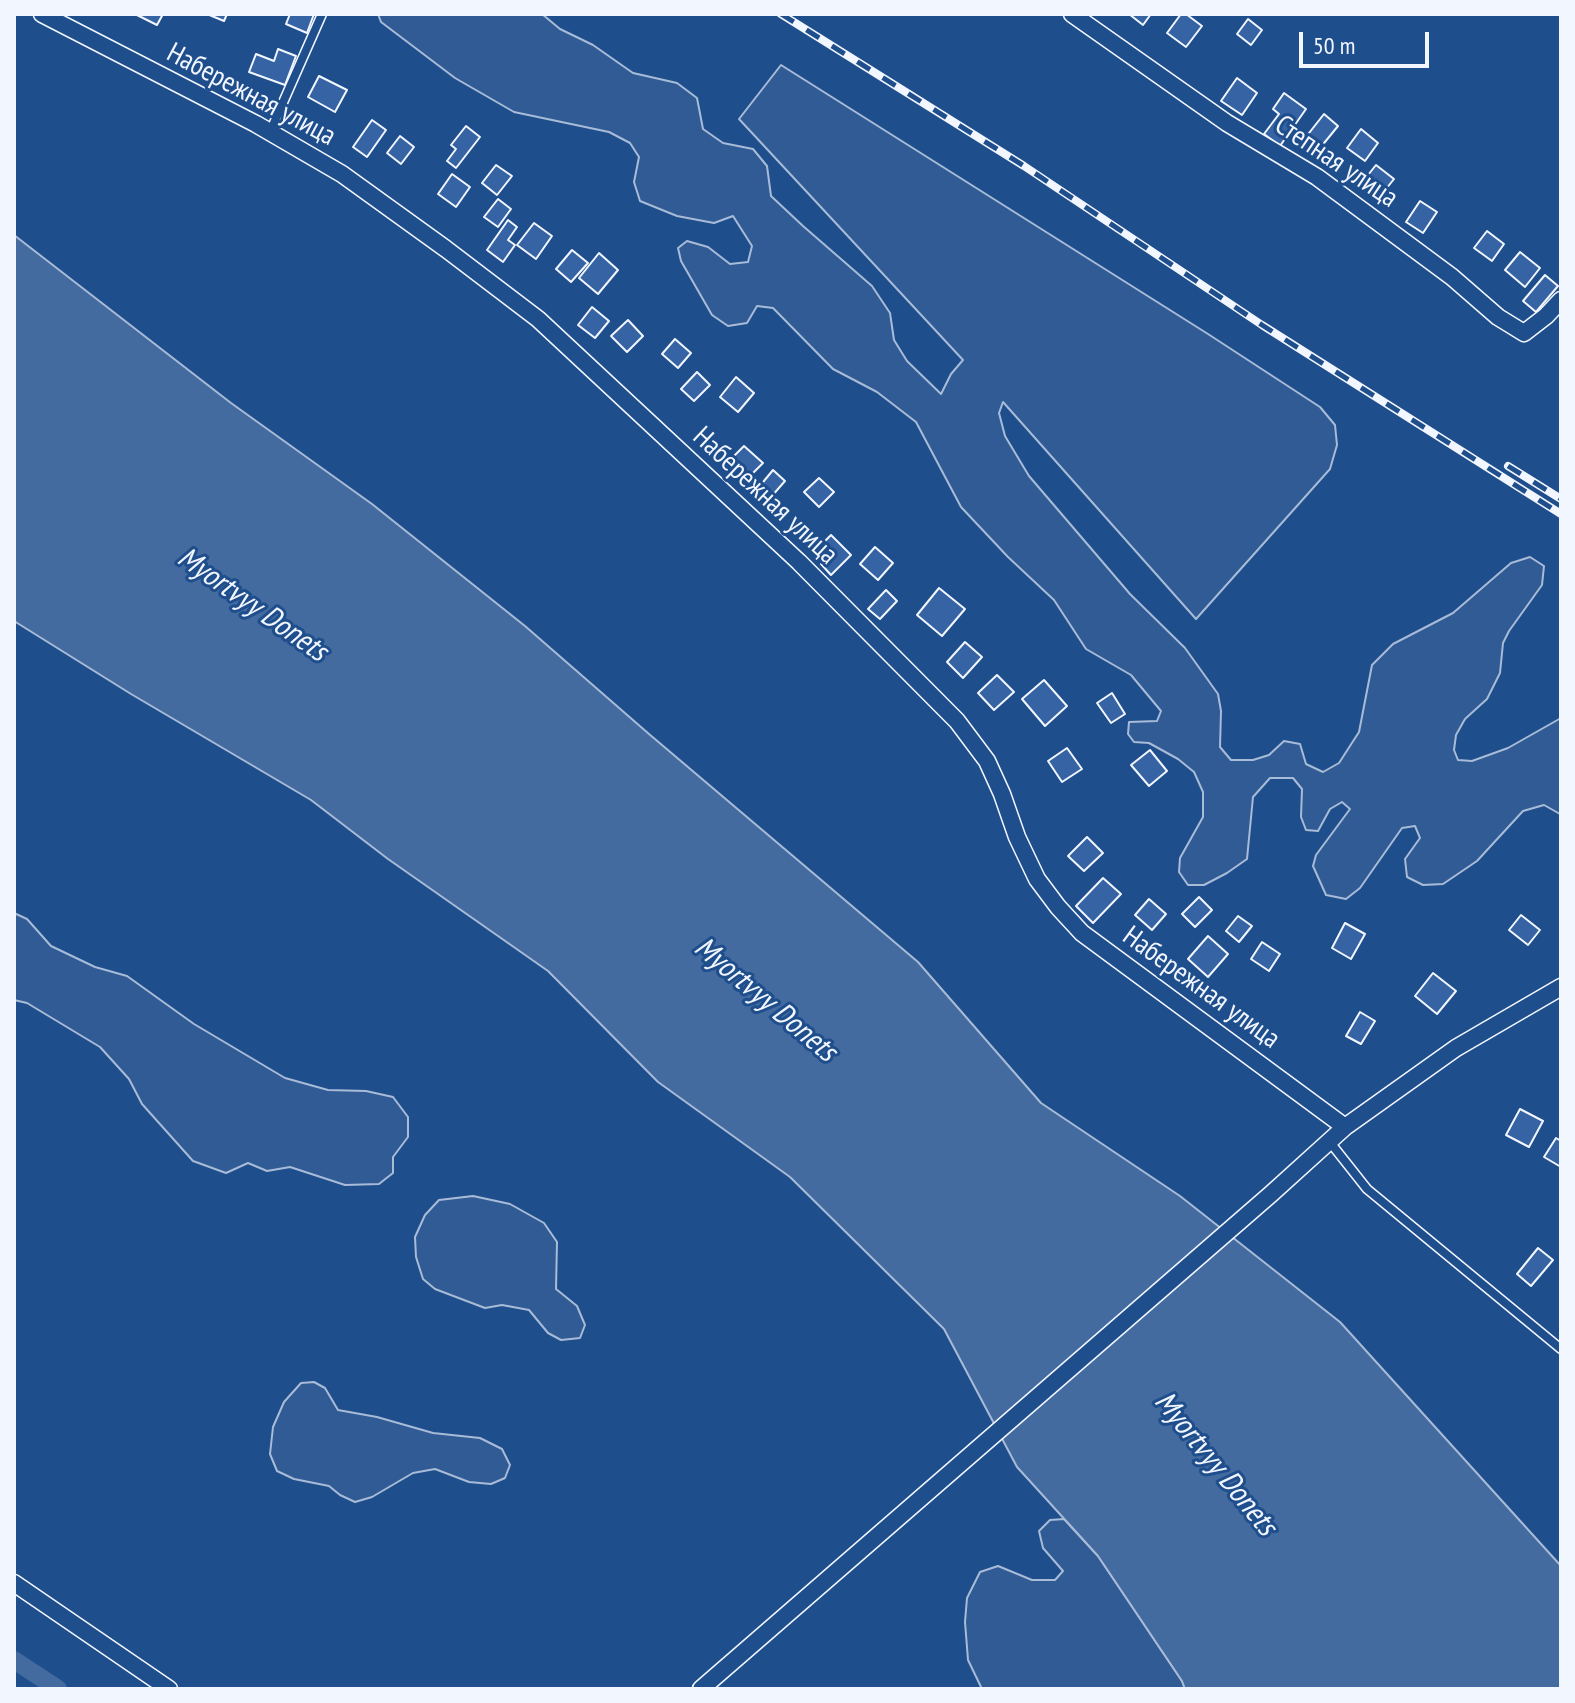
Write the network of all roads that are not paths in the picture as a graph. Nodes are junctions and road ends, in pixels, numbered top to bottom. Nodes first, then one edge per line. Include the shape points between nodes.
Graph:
1 (42, 14) edge
2 (322, 14) edge
3 (1072, 14) edge
4 (270, 132) junction
5 (1561, 300) edge
6 (1561, 987) edge
7 (1345, 1127) junction
8 (1329, 1141) junction
9 (1561, 1349) edge
10 (14, 1583) edge
11 (169, 1689) edge
12 (701, 1689) edge

1 - 4 street, Набережная улица
2 - 4 lane
3 - 5 street, Степная улица via 1227,123 1317,177 1524,333
4 - 7 street, Набережная улица via 342,174 538,319 799,562 957,721 987,761 1037,879 1082,933
6 - 7 street via 1456,1048
7 - 8 street
8 - 9 lane via 1367,1189
8 - 12 street
10 - 11 street

